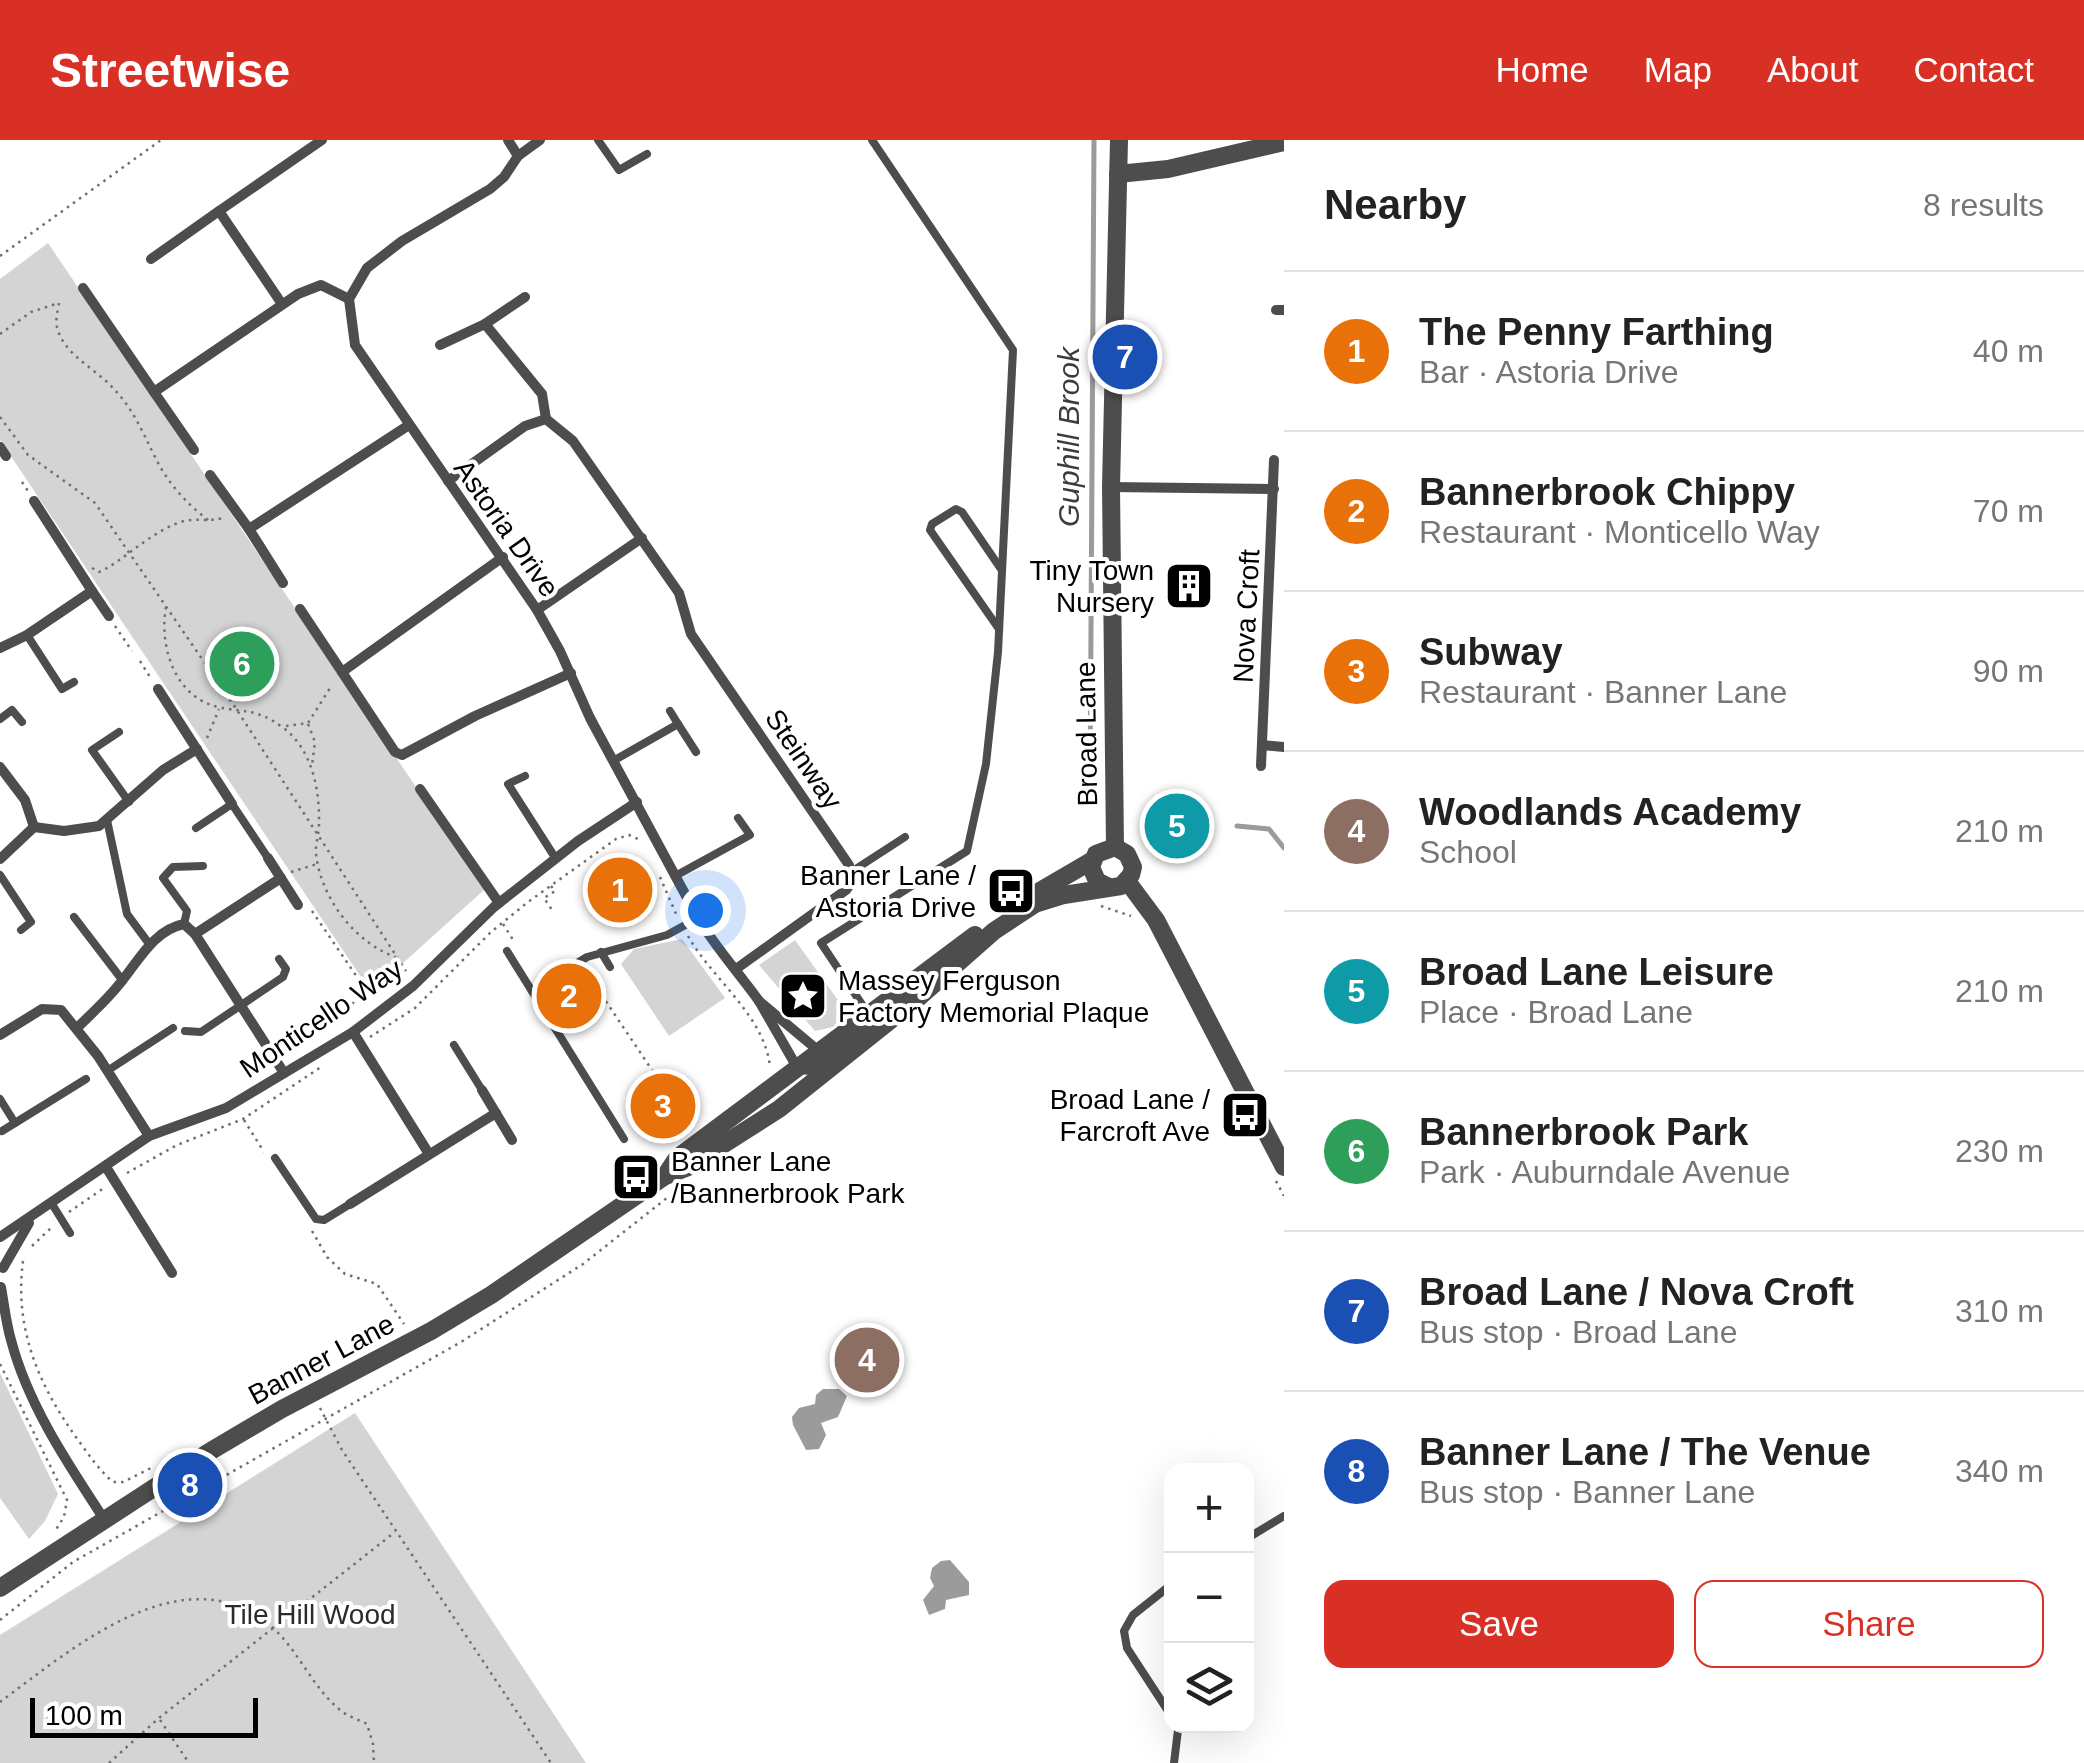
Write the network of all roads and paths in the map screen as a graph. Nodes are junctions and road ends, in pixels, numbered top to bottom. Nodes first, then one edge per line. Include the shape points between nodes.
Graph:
1 (161, 140) edge
2 (322, 140) edge
3 (508, 140) edge
4 (540, 140) edge
5 (598, 140) edge
6 (872, 140) edge
7 (1118, 140) edge
8 (1284, 142) edge
9 (647, 154) dead end
10 (518, 156) junction
11 (1118, 174) junction
12 (220, 211) junction
13 (0, 256) edge
14 (150, 259) dead end
15 (83, 288) dead end
16 (525, 296) dead end
17 (349, 300) junction
18 (282, 304) junction
19 (485, 324) junction
20 (1, 333) edge
21 (440, 345) dead end
22 (154, 392) junction
23 (0, 417) edge
24 (546, 419) junction
25 (408, 425) junction
26 (194, 450) dead end
27 (1274, 460) dead end
28 (210, 475) dead end
29 (448, 480) junction
30 (1111, 488) junction
31 (1274, 489) junction
32 (34, 501) dead end
33 (238, 514) junction
34 (211, 522) junction
35 (249, 530) junction
36 (642, 538) junction
37 (128, 554) junction
38 (503, 557) junction
39 (109, 568) dead end
40 (1002, 570) junction
41 (283, 583) dead end
42 (92, 590) junction
43 (166, 606) junction
44 (300, 609) dead end
45 (537, 610) junction
46 (109, 616) joint
47 (1000, 628) junction
48 (27, 635) junction
49 (0, 648) edge
50 (132, 651) dead end
51 (140, 661) dead end
52 (342, 672) junction
53 (571, 673) junction
54 (74, 682) dead end
55 (62, 689) junction
56 (158, 689) joint
57 (50, 696) dead end
58 (219, 707) junction
59 (235, 707) junction
60 (670, 711) dead end
61 (0, 718) edge
62 (22, 722) dead end
63 (308, 723) junction
64 (678, 724) junction
65 (283, 727) junction
66 (120, 732) dead end
67 (1262, 745) junction
68 (1284, 746) edge
69 (197, 749) junction
70 (92, 750) junction
71 (696, 752) dead end
72 (82, 759) dead end
73 (614, 761) junction
74 (1261, 766) dead end
75 (0, 767) edge
76 (311, 770) junction
77 (525, 776) dead end
78 (420, 790) dead end
79 (128, 802) junction
80 (637, 802) junction
81 (232, 804) junction
82 (738, 818) dead end
83 (108, 820) junction
84 (34, 827) junction
85 (196, 828) dead end
86 (319, 836) junction
87 (905, 837) dead end
88 (647, 846) dead end
89 (1115, 847) junction
90 (0, 858) edge
91 (268, 858) joint
92 (556, 858) junction
93 (1093, 860) junction
94 (318, 863) junction
95 (654, 864) dead end
96 (203, 866) dead end
97 (852, 872) junction
98 (0, 875) edge
99 (677, 875) junction
100 (281, 878) junction
101 (1118, 884) junction
102 (551, 885) junction
103 (499, 903) junction
104 (298, 905) joint
105 (1099, 906) dead end
106 (552, 910) dead end
107 (677, 916) dead end
108 (74, 917) dead end
109 (698, 918) junction
110 (1139, 921) dead end
111 (502, 923) junction
112 (184, 924) junction
113 (21, 930) dead end
114 (195, 934) junction
115 (691, 942) dead end
116 (150, 945) junction
117 (518, 947) dead end
118 (507, 951) dead end
119 (600, 952) junction
120 (279, 959) dead end
121 (399, 959) junction
122 (579, 962) junction
123 (610, 966) dead end
124 (736, 969) junction
125 (406, 970) dead end
126 (123, 980) junction
127 (532, 991) junction
128 (759, 1002) junction
129 (241, 1004) junction
130 (352, 1010) dead end
131 (874, 1021) junction
132 (76, 1028) junction
133 (173, 1028) dead end
134 (186, 1031) dead end
135 (352, 1032) junction
136 (0, 1036) edge
137 (360, 1043) junction
138 (454, 1045) dead end
139 (825, 1059) junction
140 (330, 1062) dead end
141 (798, 1069) junction
142 (107, 1071) junction
143 (284, 1073) junction
144 (770, 1074) dead end
145 (86, 1079) dead end
146 (482, 1090) joint
147 (0, 1100) edge
148 (496, 1113) junction
149 (243, 1119) junction
150 (15, 1123) junction
151 (2, 1132) edge
152 (149, 1136) junction
153 (624, 1139) dead end
154 (512, 1140) dead end
155 (672, 1151) dead end
156 (264, 1152) dead end
157 (428, 1154) junction
158 (275, 1158) dead end
159 (106, 1166) junction
160 (1284, 1167) edge
161 (115, 1181) junction
162 (672, 1182) junction
163 (52, 1204) junction
164 (350, 1204) joint
165 (32, 1218) junction
166 (61, 1218) junction
167 (305, 1218) dead end
168 (70, 1233) dead end
169 (0, 1237) edge
170 (1, 1264) edge
171 (172, 1273) dead end
172 (0, 1287) edge
173 (0, 1325) edge
174 (414, 1340) junction
175 (11, 1342) junction
176 (0, 1364) edge
177 (325, 1417) junction
178 (154, 1467) dead end
179 (1284, 1516) edge
180 (104, 1520) junction
181 (396, 1531) junction
182 (1254, 1534) edge
183 (64, 1546) junction
184 (0, 1588) edge
185 (1164, 1590) edge
186 (0, 1620) edge
187 (273, 1628) junction
188 (0, 1702) edge
189 (1164, 1704) edge
190 (159, 1718) junction
191 (1178, 1733) edge
192 (109, 1763) edge
193 (189, 1763) edge
194 (374, 1763) edge
195 (550, 1763) edge
196 (1174, 1763) edge

1 - 13 path
2 - 12 street
3 - 10 street
4 - 10 street
5 - 9 lane via 620,170
6 - 40 lane via 1012,350
7 - 11 street, Broad Lane
8 - 11 street via 1186,166
10 - 17 street via 490,189 367,268
11 - 30 street, Broad Lane
12 - 14 street
12 - 18 street
15 - 22 street
16 - 19 street
17 - 18 street via 321,286
17 - 25 street, Astoria Drive via 355,345
18 - 22 street
19 - 21 street
19 - 24 street via 542,394
20 - 34 path via 58,303 56,327 74,356 131,408 156,460
22 - 26 street
23 - 37 path via 28,455 96,502
24 - 29 street via 525,426
24 - 36 street, Steinway via 573,441
25 - 29 street, Astoria Drive
25 - 35 street
27 - 31 street, Nova Croft
28 - 33 street
29 - 38 street, Astoria Drive
30 - 31 street
30 - 89 street, Broad Lane
31 - 67 street, Nova Croft
32 - 42 street
33 - 34 path
33 - 35 street
34 - 37 path via 178,522
35 - 41 street
36 - 45 street
36 - 97 street, Steinway via 679,593 691,634
37 - 39 path
37 - 43 path
38 - 45 street, Astoria Drive
38 - 52 street
40 - 47 lane
40 - 47 lane via 962,512 932,524
42 - 46 street
42 - 48 street
43 - 58 path via 163,630 172,669 194,694
43 - 59 path
44 - 52 street
45 - 53 street, Astoria Drive
46 - 50 path
47 - 131 lane via 986,764 967,851 821,943
48 - 49 street
48 - 55 lane
51 - 56 path
52 - 53 street via 402,756
52 - 63 path
53 - 73 street, Astoria Drive
54 - 55 lane
55 - 57 lane
56 - 69 street
58 - 59 path
58 - 69 path
59 - 65 path
59 - 86 path
60 - 64 lane
61 - 62 lane via 12,710
63 - 65 path
63 - 76 path via 316,742
64 - 71 lane
64 - 73 lane
65 - 76 path
66 - 70 lane
67 - 68 street
67 - 74 street, Nova Croft
69 - 79 street
69 - 81 street
70 - 72 lane
70 - 79 lane
73 - 80 street, Astoria Drive
75 - 84 street via 25,800
76 - 86 path
77 - 92 lane via 508,784
78 - 103 street
79 - 83 street
80 - 92 street, Monticello Way
80 - 99 street, Astoria Drive
81 - 85 lane
81 - 91 lane
82 - 99 lane via 752,838
83 - 84 street via 82,830
83 - 116 lane via 127,914
84 - 90 street
86 - 94 path
86 - 121 path
87 - 97 lane
88 - 102 path via 629,835 616,840
89 - 93 street
89 - 101 street via 1132,867
91 - 100 street
92 - 103 street, Monticello Way
93 - 101 street via 1097,881
93 - 131 street, Banner Lane via 1036,890
94 - 100 path
94 - 121 path via 326,889 361,940
95 - 107 path
96 - 112 lane via 173,866 163,878 187,911
97 - 124 street via 846,890
98 - 113 lane via 32,922
99 - 109 street, Astoria Drive
100 - 104 street
100 - 114 street
101 - 131 street, Banner Lane via 1035,904
101 - 160 street via 1156,920
102 - 106 path via 555,891 544,898
102 - 111 path
103 - 135 street, Monticello Way via 413,986
104 - 130 path via 306,902 357,978
105 - 110 path
108 - 126 lane
109 - 119 lane via 667,935
109 - 124 street, Astoria Drive
111 - 117 path
111 - 137 path via 414,1008
112 - 114 street
112 - 116 street
114 - 129 street
115 - 144 path via 751,1022 768,1052
116 - 126 street
118 - 127 lane
119 - 122 lane
119 - 123 lane
120 - 129 lane via 283,977
121 - 125 path
122 - 127 lane
122 - 155 path via 682,1115
124 - 128 street, Astoria Drive
126 - 132 street
127 - 153 lane
128 - 139 street, Astoria Drive
128 - 141 street, Astoria Drive
129 - 134 lane via 201,1032
129 - 143 street
131 - 139 street, Banner Lane
132 - 136 street via 52,1007
132 - 142 street
133 - 142 lane
135 - 137 street
135 - 143 street, Monticello Way
137 - 157 street
138 - 146 lane
139 - 141 street, Banner Lane
139 - 162 street, Banner Lane via 760,1122
140 - 149 path
141 - 162 street, Banner Lane via 677,1158
142 - 152 street
143 - 152 street, Monticello Way via 226,1108
145 - 150 lane
146 - 148 street
147 - 150 lane
148 - 154 street
148 - 157 street
149 - 156 path
149 - 161 path via 177,1145
150 - 151 lane
152 - 159 street, Monticello Way
157 - 164 street
158 - 164 lane via 316,1219
159 - 161 street
159 - 163 street, Monticello Way
161 - 166 path
161 - 171 street
162 - 174 street, Banner Lane
162 - 177 path via 582,1264 461,1342
163 - 165 street, Monticello Way
163 - 166 lane
165 - 169 street, Monticello Way
165 - 170 street, Monticello Way
166 - 168 lane
166 - 178 path via 24,1256 21,1308 33,1360 62,1417 113,1482
167 - 174 path via 345,1274 377,1284
170 - 172 street
172 - 175 street
173 - 175 street
174 - 180 street, Banner Lane via 282,1409
175 - 180 street via 36,1404
176 - 183 path via 68,1500 55,1530
177 - 181 path
177 - 186 path via 74,1562
179 - 182 lane
180 - 183 street, Banner Lane
181 - 187 path
181 - 195 path
183 - 184 street, Banner Lane
185 - 189 lane via 1133,1615 1124,1632 1127,1648
187 - 188 path via 242,1606 205,1598 152,1606 86,1638
187 - 190 path
187 - 194 path via 340,1710 368,1724
190 - 192 path
190 - 193 path
191 - 196 lane

